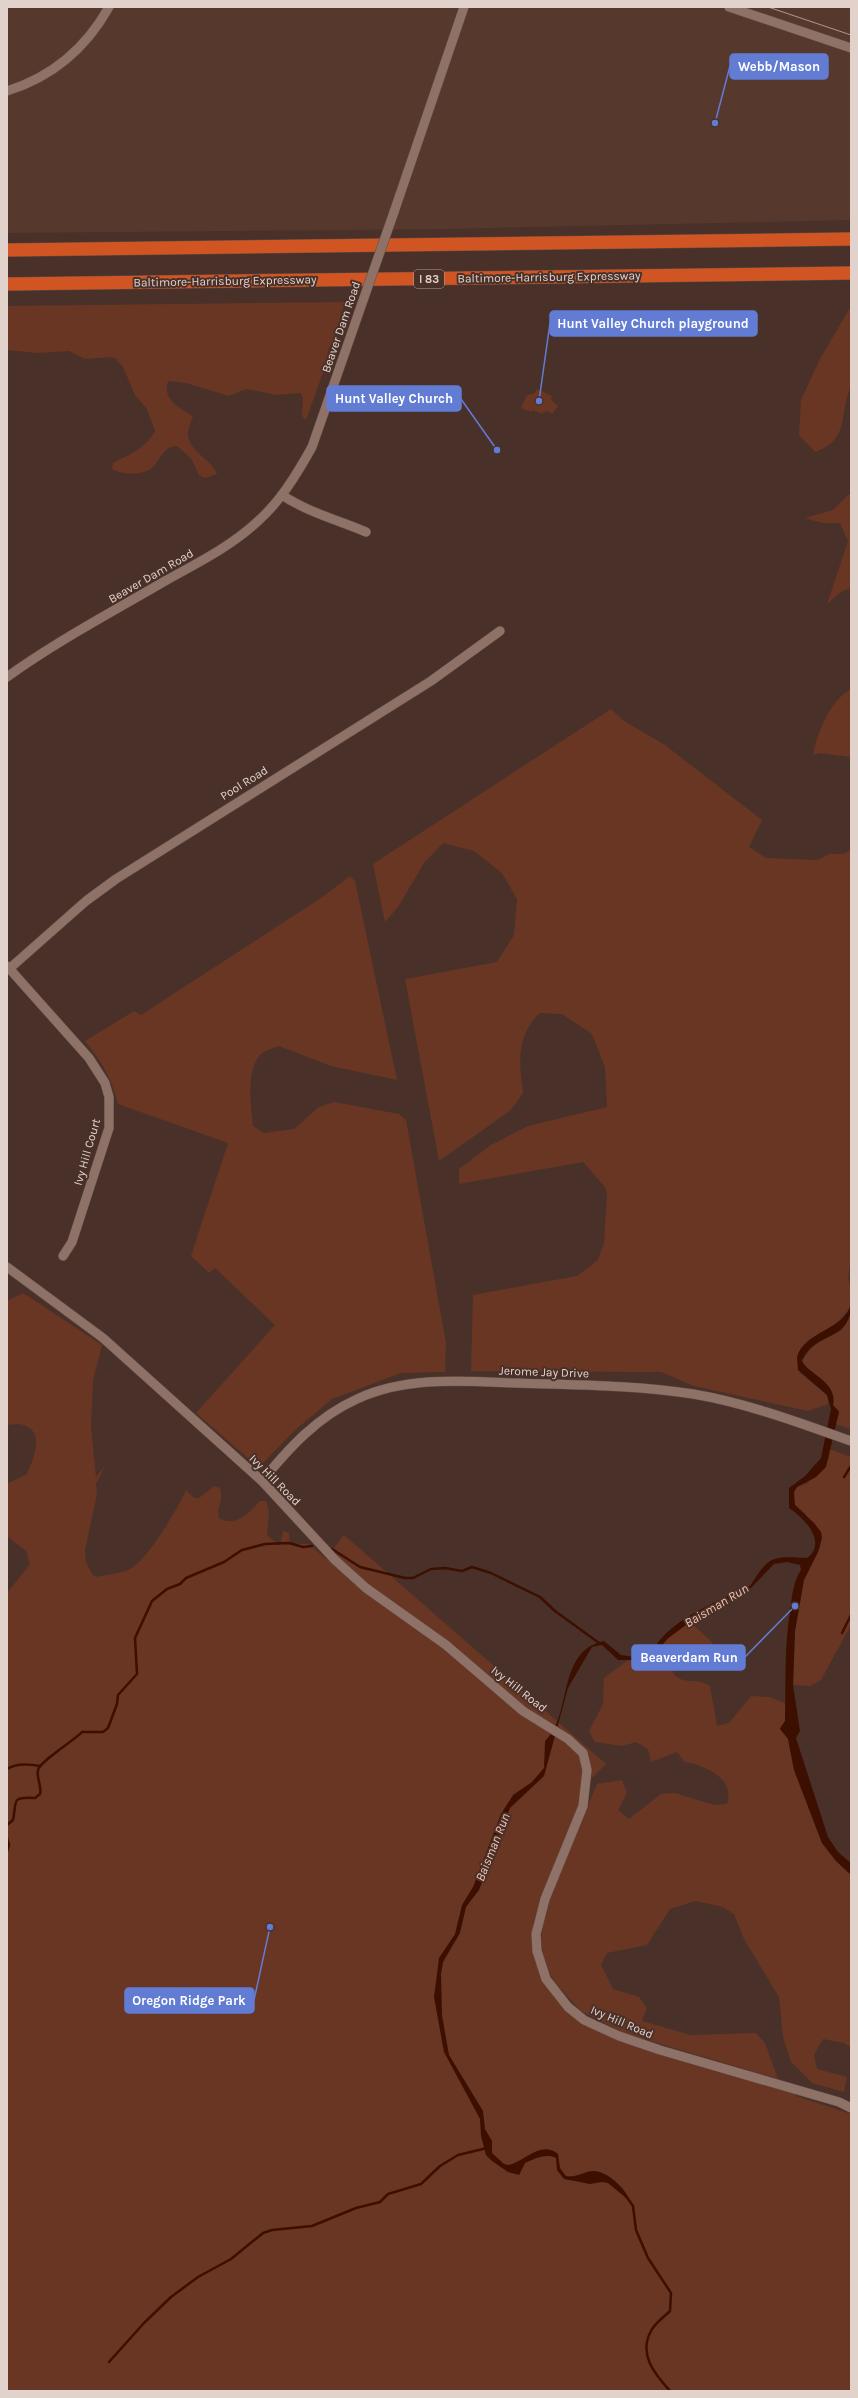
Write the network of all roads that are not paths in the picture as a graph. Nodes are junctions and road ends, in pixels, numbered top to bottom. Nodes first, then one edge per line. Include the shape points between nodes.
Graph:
1 (109, 7) edge
2 (464, 7) edge
3 (729, 7) edge
4 (851, 48) edge
5 (7, 91) edge
6 (851, 239) edge
7 (7, 250) edge
8 (851, 273) edge
9 (7, 284) edge
10 (282, 495) junction
11 (366, 532) dead end
12 (500, 631) dead end
13 (7, 677) edge
14 (8, 967) edge
15 (63, 1256) dead end
16 (7, 1267) edge
17 (851, 1441) edge
18 (262, 1481) junction
19 (851, 2108) edge

1 - 5 street via 87,40 74,54 34,81
2 - 10 street, Beaver Dam Road, bridge via 312,447
3 - 4 street
6 - 7 highway
8 - 9 highway, Baltimore-Harrisburg Expressway / I 83
10 - 11 street via 304,509
10 - 13 street, Beaver Dam Road via 257,522 215,553 56,644
12 - 14 street, Pool Road via 431,681 122,875 86,901
14 - 15 street, Ivy Hill Court via 89,1058 105,1083 109,1097 110,1120 104,1146 72,1242
16 - 18 street, Ivy Hill Road via 102,1338
17 - 18 street, Jerome Jay Drive via 753,1407 659,1389 427,1381 381,1390 337,1410 300,1437
18 - 19 street, Ivy Hill Road via 335,1560 366,1588 446,1645 523,1712 577,1745 583,1753 587,1770 583,1806 545,1899 536,1934 541,1965 546,1979 556,1993 584,2020 619,2036 839,2102

